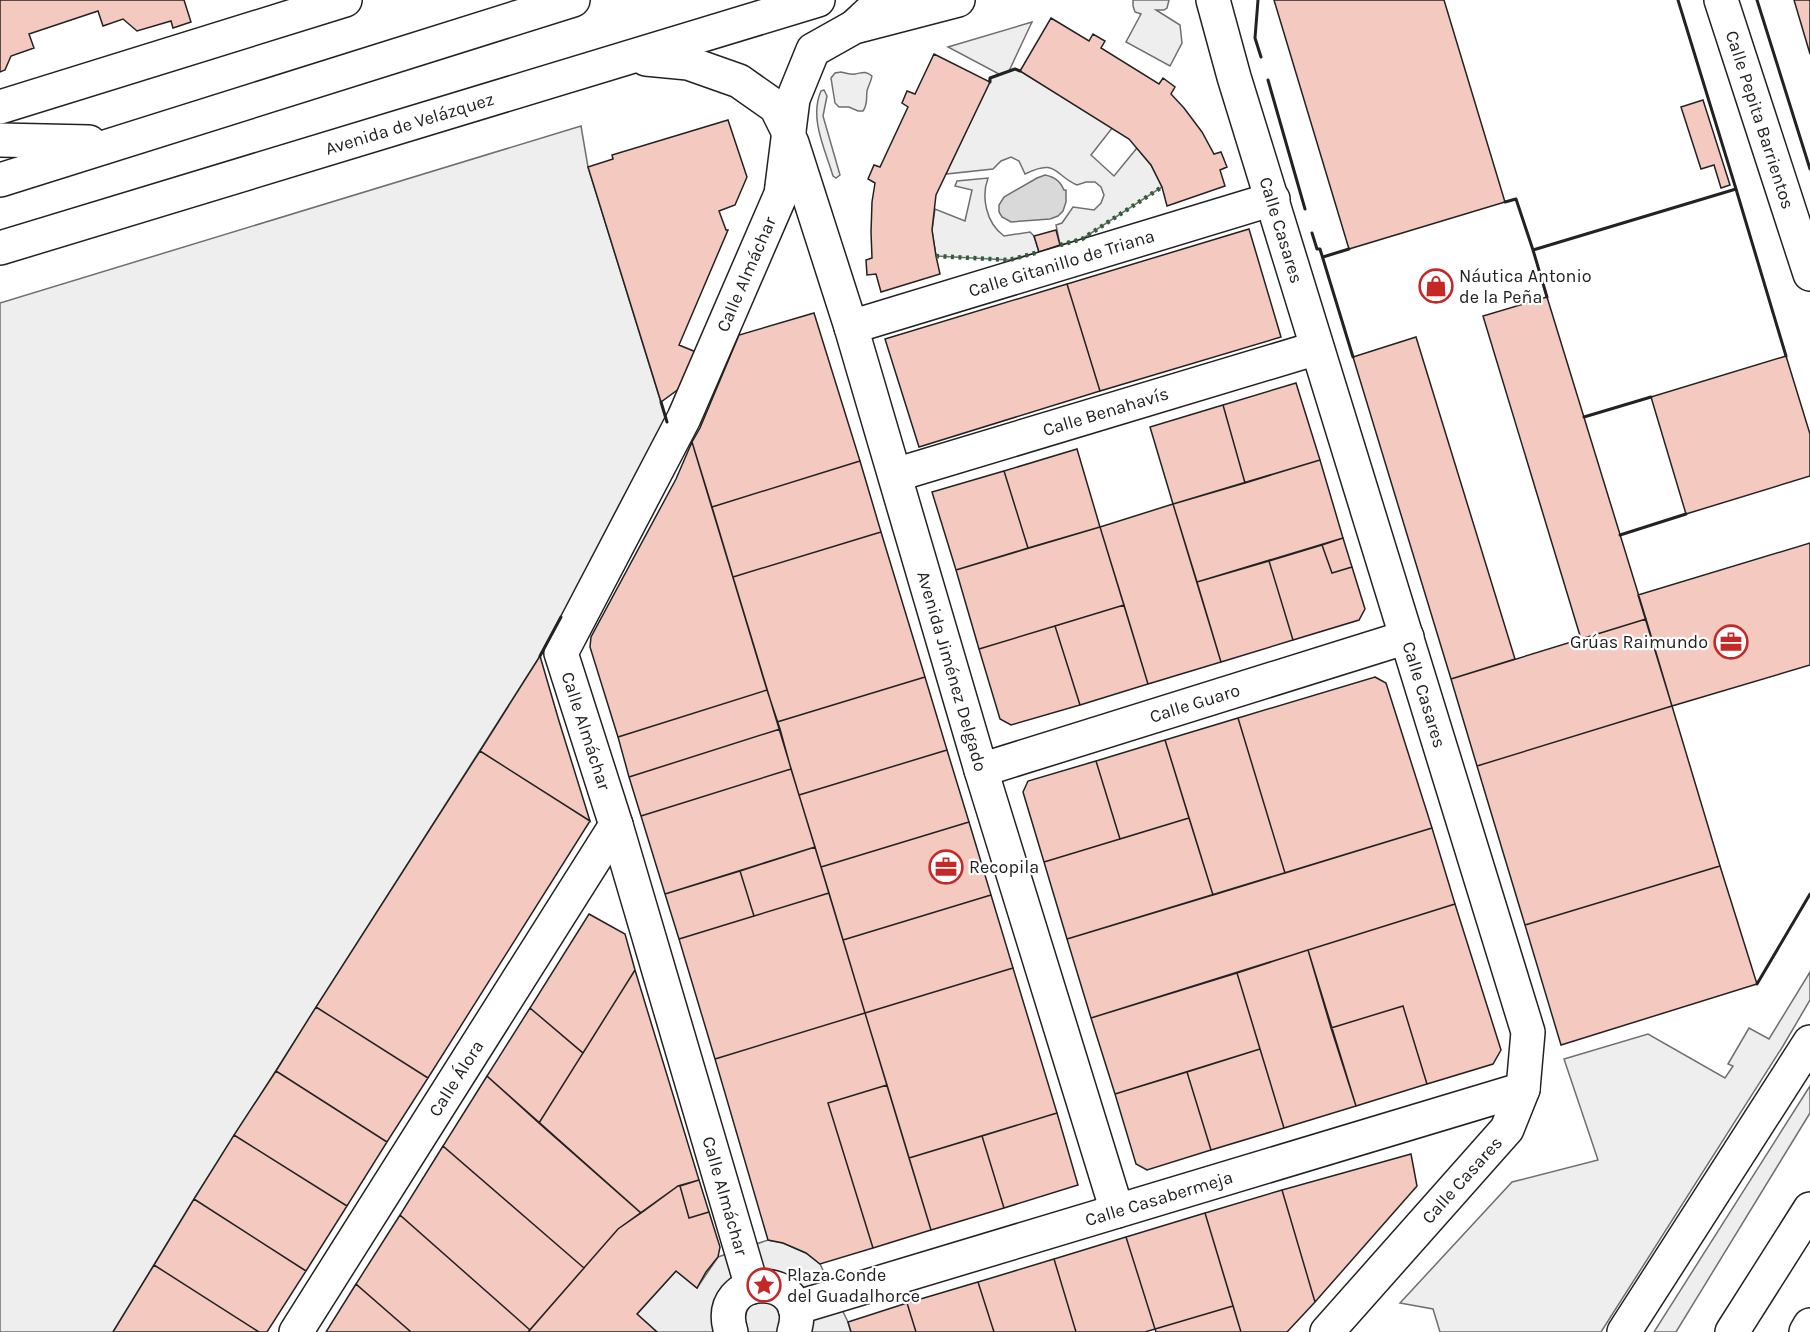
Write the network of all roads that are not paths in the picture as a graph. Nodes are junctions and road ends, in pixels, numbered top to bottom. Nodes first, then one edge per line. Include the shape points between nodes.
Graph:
1 (345, 0) edge
2 (573, 0) edge
3 (818, 0) edge
4 (884, 0) edge
5 (957, 0) edge
6 (1213, 0) edge
7 (1721, 0) edge
8 (854, 27) junction
9 (629, 58) junction
10 (0, 107) edge
11 (789, 133) junction
12 (0, 140) edge
13 (121, 142) junction
14 (0, 180) edge
15 (1273, 200) junction
16 (0, 248) edge
17 (1810, 274) edge
18 (851, 327) junction
19 (1317, 348) junction
20 (895, 476) junction
21 (1407, 637) junction
22 (981, 770) junction
23 (616, 825) junction
24 (1810, 1042) edge
25 (1523, 1089) junction
26 (1810, 1193) edge
27 (1117, 1211) junction
28 (1804, 1218) edge
29 (752, 1287) junction
30 (794, 1320) edge
31 (1810, 1325) edge
32 (296, 1332) edge
33 (731, 1332) edge
34 (1327, 1332) edge
35 (1624, 1332) edge
36 (1732, 1332) edge
37 (1806, 1332) edge

1 - 10 main road
2 - 13 main road
3 - 9 main road, Avenida de Velázquez
4 - 8 main road
5 - 8 main road
6 - 15 main road, Calle Casares
7 - 17 main road, Calle Pepita Barrientos
8 - 11 main road, Calle Almáchar via 813,50 793,99
9 - 11 main road, Avenida Jiménez Delgado via 688,63 739,81 776,106
9 - 16 main road, Avenida de Velázquez
11 - 18 main road, Avenida Jiménez Delgado
11 - 23 main road, Calle Almáchar via 781,194 684,418 561,653
12 - 13 main road
13 - 14 main road
15 - 18 main road, Calle Gitanillo de Triana
15 - 19 main road, Calle Casares
18 - 20 main road, Avenida Jiménez Delgado
19 - 20 main road, Calle Benahavís
19 - 21 main road, Calle Casares
20 - 22 main road, Avenida Jiménez Delgado
21 - 22 main road, Calle Guaro
21 - 25 main road, Calle Casares via 1528,1032
22 - 27 main road, Avenida Jiménez Delgado
23 - 29 main road, Calle Almáchar
23 - 32 main road, Calle Álora
24 - 35 main road
25 - 27 main road, Calle Casabermeja
25 - 34 main road, Calle Casares via 1507,1129
26 - 28 main road
27 - 30 main road, Calle Casabermeja
28 - 36 main road
29 - 30 main road via 773,1286 782,1291 790,1299
29 - 33 main road via 742,1291 730,1308
31 - 37 main road

